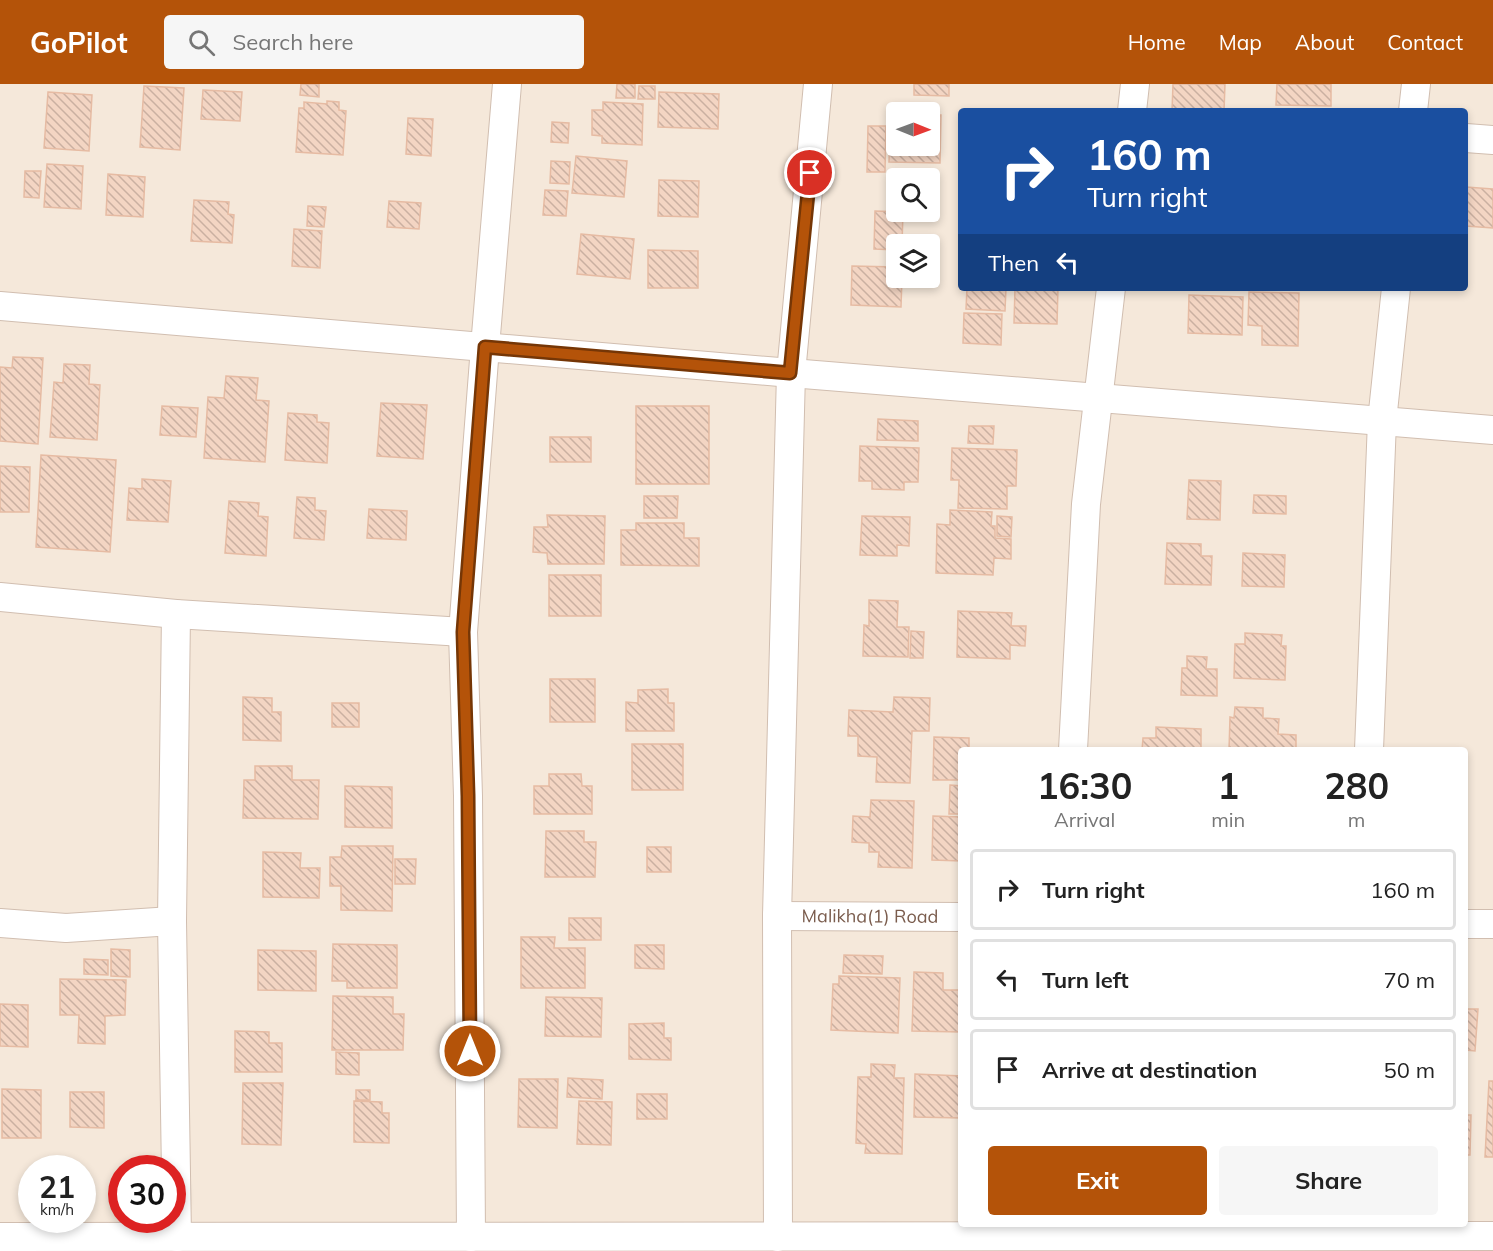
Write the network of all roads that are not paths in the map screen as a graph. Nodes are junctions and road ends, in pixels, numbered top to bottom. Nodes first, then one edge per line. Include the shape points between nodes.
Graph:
1 (507, 84) edge
2 (818, 84) edge
3 (1135, 84) edge
4 (1416, 84) edge
5 (1132, 108) edge
6 (1413, 108) edge
7 (1468, 138) edge
8 (1493, 140) edge
9 (1112, 291) edge
10 (1396, 291) edge
11 (0, 306) edge
12 (485, 347) junction
13 (790, 373) junction
14 (1099, 398) junction
15 (1383, 421) junction
16 (1493, 430) edge
17 (0, 597) edge
18 (176, 614) junction
19 (463, 632) junction
20 (1074, 747) edge
21 (1369, 747) edge
22 (777, 916) junction
23 (958, 917) edge
24 (172, 921) junction
25 (0, 923) edge
26 (1468, 924) edge
27 (1493, 924) edge
28 (1353, 1230) edge
29 (1493, 1236) edge
30 (0, 1237) edge
31 (177, 1237) junction
32 (471, 1237) junction
33 (778, 1237) junction

1 - 12 street
2 - 13 street
3 - 5 street
4 - 6 street
7 - 8 street
9 - 14 street
10 - 15 street
11 - 12 street
12 - 13 street
12 - 19 street
13 - 14 street
13 - 22 street
14 - 15 street
14 - 20 street via 1086,504
15 - 16 street
15 - 21 street
17 - 18 street
18 - 19 street
18 - 24 street
19 - 32 street
22 - 23 street, Malikha(1) Road
22 - 33 street
24 - 25 street via 66,928
24 - 31 street
26 - 27 street
28 - 29 street
28 - 33 street
30 - 31 street
31 - 32 street
32 - 33 street

